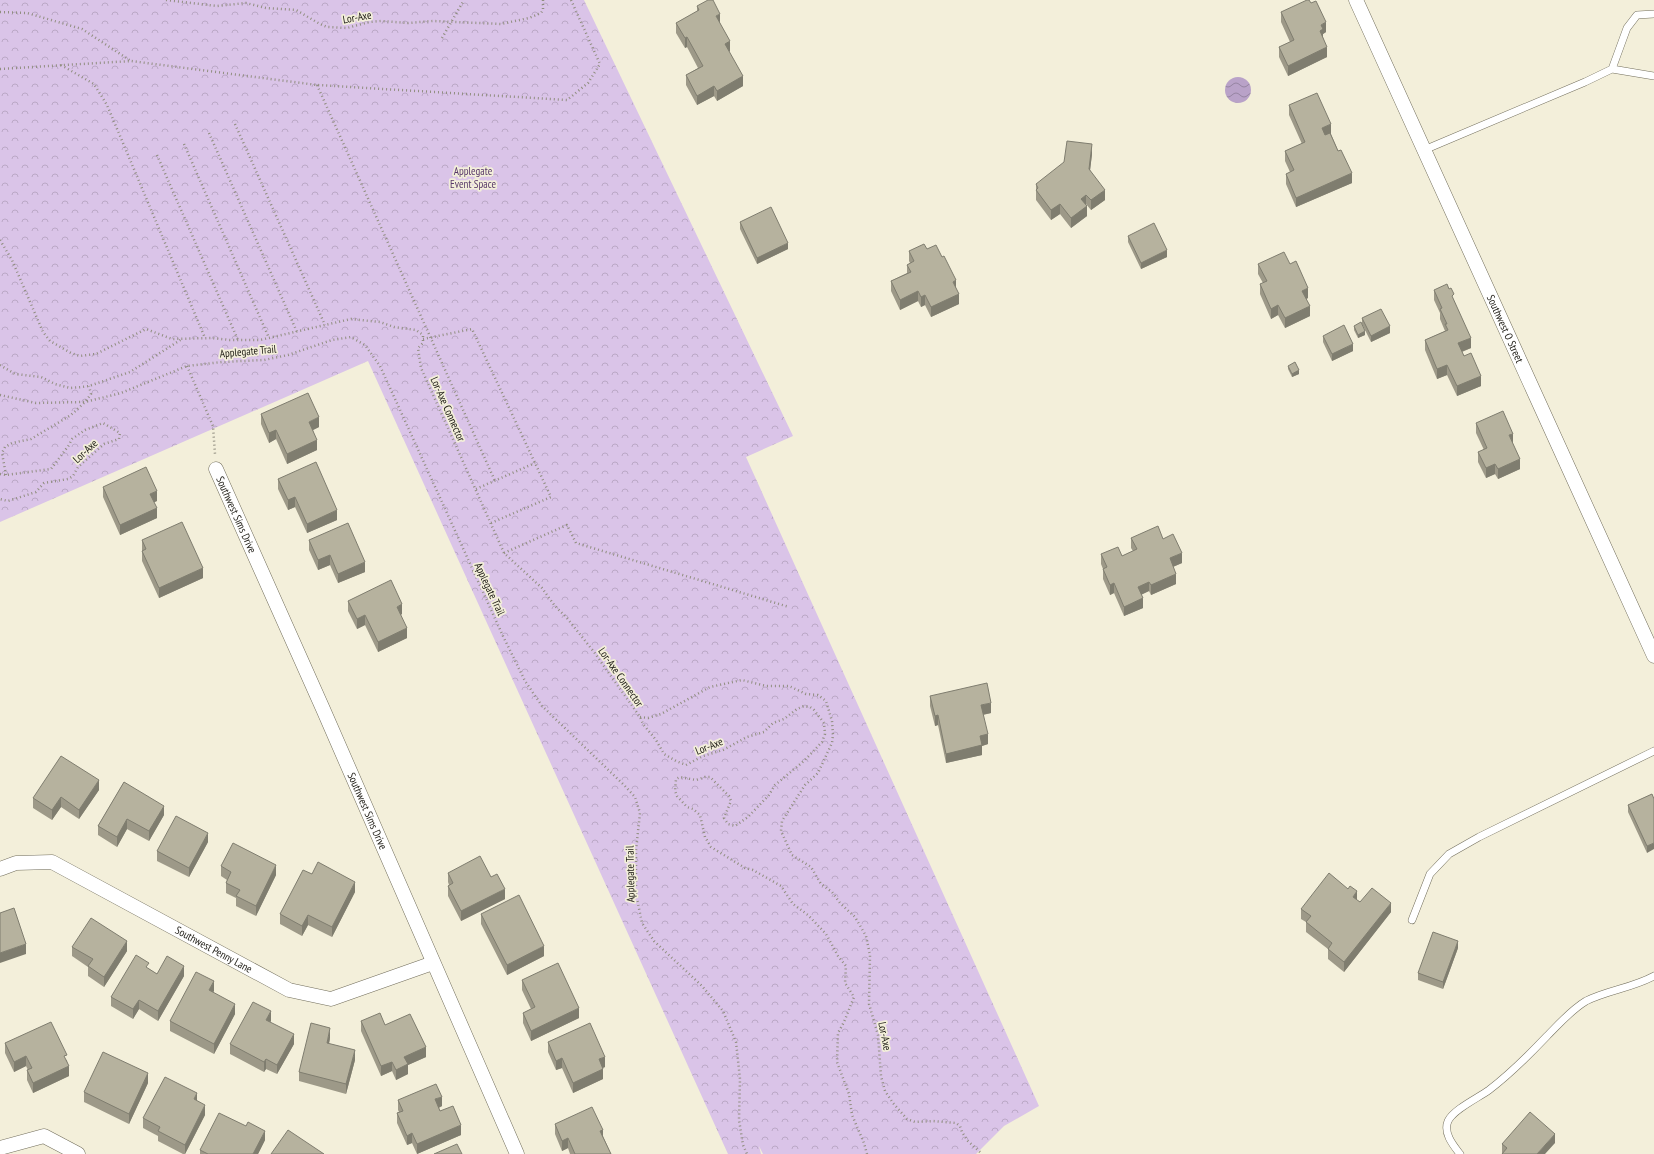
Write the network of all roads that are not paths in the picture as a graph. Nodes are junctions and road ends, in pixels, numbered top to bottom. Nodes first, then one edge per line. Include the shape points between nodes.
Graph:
1 (1356, 0) edge
2 (1654, 14) edge
3 (1612, 69) junction
4 (1654, 76) edge
5 (1424, 150) junction
6 (216, 469) road end
7 (1654, 656) edge
8 (1654, 751) edge
9 (0, 869) edge
10 (1412, 920) dead end
11 (433, 963) junction
12 (1654, 976) edge
13 (0, 1148) edge
14 (78, 1154) edge
15 (517, 1154) edge
16 (1460, 1154) edge

1 - 5 street, Southwest O Street
2 - 3 lane via 1637,15 1627,28
3 - 4 lane
3 - 5 lane
5 - 7 street, Southwest O Street
6 - 11 street, Southwest Sims Drive
8 - 10 lane via 1479,837 1450,854 1430,874
9 - 11 street, Southwest Penny Lane via 16,863 52,862 289,990 331,999
11 - 15 street, Southwest Sims Drive
12 - 16 lane via 1643,983 1607,992 1584,1002 1508,1074 1452,1116 1448,1122 1447,1134
13 - 14 street via 44,1136

